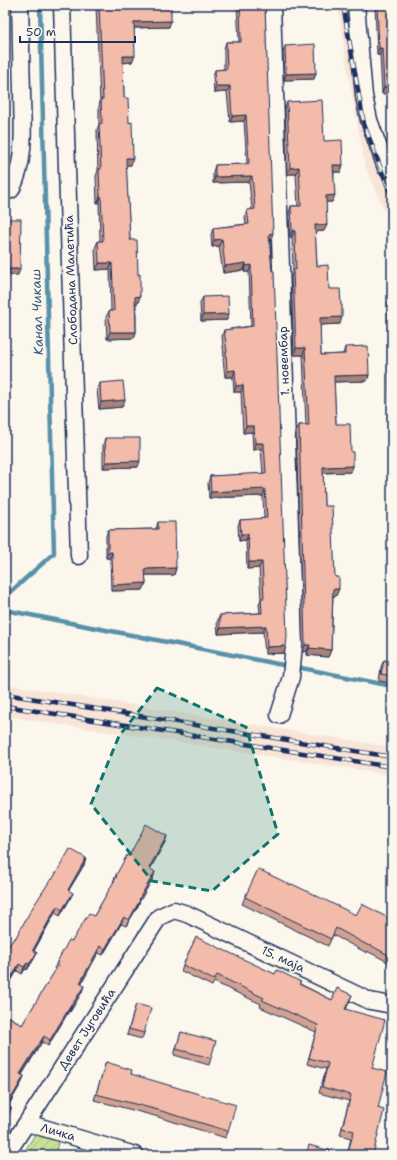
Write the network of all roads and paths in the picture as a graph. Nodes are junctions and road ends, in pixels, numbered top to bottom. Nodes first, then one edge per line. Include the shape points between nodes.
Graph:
1 (20, 5) edge
2 (62, 5) edge
3 (272, 5) edge
4 (356, 5) edge
5 (386, 168) dead end
6 (5, 192) edge
7 (79, 556) dead end
8 (279, 715) dead end
9 (174, 910) joint
10 (392, 1005) edge
11 (27, 1123) junction
12 (6, 1155) edge
13 (135, 1155) edge

1 - 6 street via 23,141 16,181 11,190
2 - 7 street, Слободана Малетића
3 - 8 street, 1. новембар via 294,644 291,677
4 - 5 street via 364,96 369,120
9 - 10 street, 15. маја via 370,1001
9 - 11 street, Девет Југовића via 159,917
11 - 12 street, Девет Југовића
11 - 13 street, Личка

